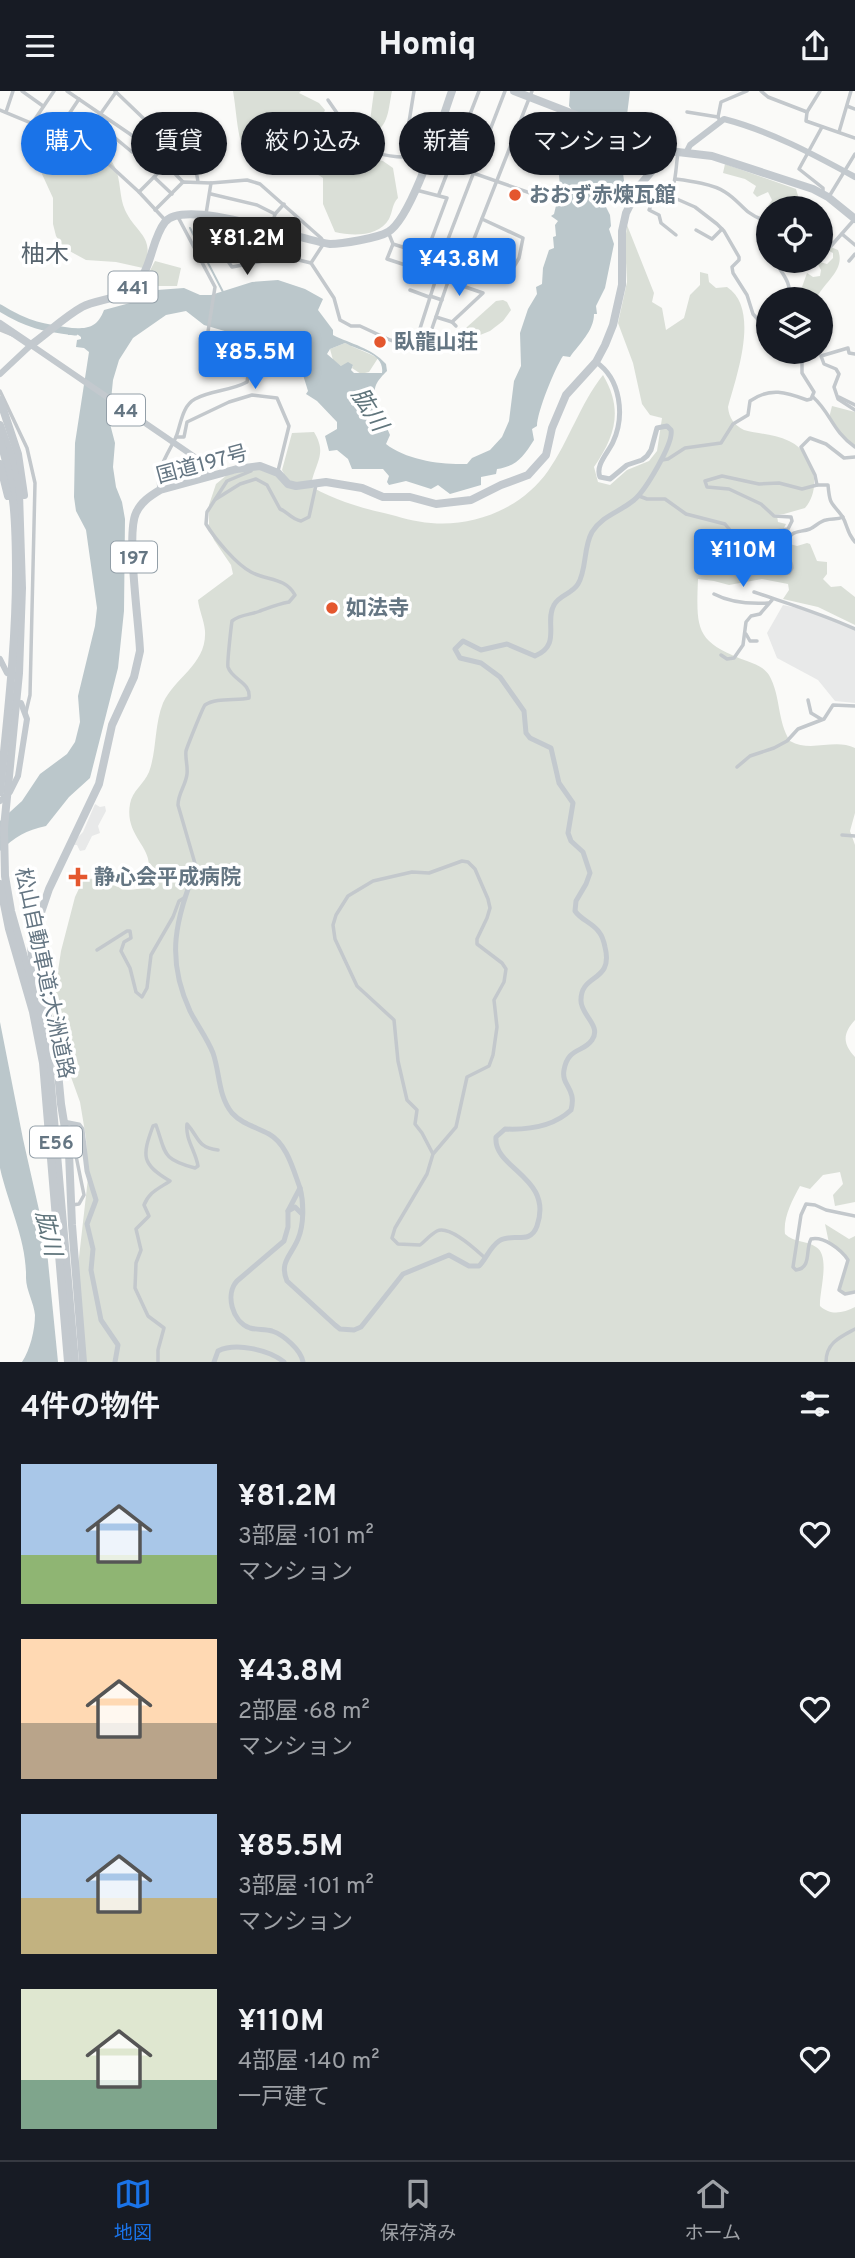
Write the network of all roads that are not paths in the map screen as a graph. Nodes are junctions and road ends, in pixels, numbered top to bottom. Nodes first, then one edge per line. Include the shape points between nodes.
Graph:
1 (13, 91) edge
2 (22, 91) edge
3 (54, 91) edge
4 (67, 91) edge
5 (116, 91) edge
6 (414, 91) edge
7 (452, 91) edge
8 (479, 91) edge
9 (505, 91) edge
10 (514, 91) edge
11 (747, 91) edge
12 (761, 91) edge
13 (820, 91) edge
14 (850, 91) edge
15 (531, 95) edge
16 (79, 99) junction
17 (328, 100) dead end
18 (44, 106) junction
19 (847, 106) junction
20 (855, 109) edge
21 (0, 110) edge
22 (6, 112) junction
23 (40, 112) edge
24 (70, 112) edge
25 (98, 112) edge
26 (102, 112) edge
27 (136, 112) edge
28 (411, 112) edge
29 (444, 112) edge
30 (471, 112) edge
31 (687, 112) dead end
32 (807, 112) junction
33 (495, 117) edge
34 (21, 118) edge
35 (719, 119) junction
36 (822, 127) junction
37 (839, 132) junction
38 (855, 138) edge
39 (117, 140) edge
40 (131, 151) edge
41 (678, 152) junction
42 (809, 152) junction
43 (855, 154) edge
44 (399, 157) edge
45 (117, 171) edge
46 (845, 171) junction
47 (176, 175) edge
48 (197, 175) edge
49 (421, 175) edge
50 (447, 175) edge
51 (473, 175) edge
52 (476, 175) edge
53 (154, 177) joint
54 (855, 177) edge
55 (675, 179) junction
56 (183, 182) junction
57 (198, 182) junction
58 (211, 183) junction
59 (496, 183) junction
60 (415, 189) junction
61 (139, 192) junction
62 (172, 194) junction
63 (211, 194) junction
64 (439, 194) junction
65 (533, 194) dead end
66 (826, 195) junction
67 (633, 196) junction
68 (670, 196) junction
69 (653, 201) junction
70 (284, 204) junction
71 (155, 210) junction
72 (206, 214) junction
73 (275, 214) junction
74 (217, 216) junction
75 (178, 217) junction
76 (756, 217) edge
77 (482, 219) junction
78 (855, 219) edge
79 (166, 221) junction
80 (271, 229) junction
81 (722, 229) junction
82 (696, 230) dead end
83 (388, 233) junction
84 (842, 234) junction
85 (676, 235) dead end
86 (218, 240) junction
87 (324, 243) junction
88 (393, 244) junction
89 (833, 244) edge
90 (855, 245) edge
91 (266, 253) junction
92 (426, 254) junction
93 (855, 254) edge
94 (441, 260) junction
95 (849, 261) dead end
96 (311, 264) junction
97 (454, 264) junction
98 (463, 267) junction
99 (437, 276) junction
100 (449, 281) junction
101 (410, 290) dead end
102 (430, 297) junction
103 (442, 300) junction
104 (436, 317) junction
105 (756, 317) edge
106 (452, 322) junction
107 (0, 324) edge
108 (456, 326) dead end
109 (0, 330) edge
110 (15, 334) junction
111 (31, 345) junction
112 (417, 345) dead end
113 (855, 354) edge
114 (596, 362) junction
115 (802, 364) edge
116 (0, 373) edge
117 (0, 391) edge
118 (813, 397) junction
119 (0, 400) edge
120 (855, 407) edge
121 (0, 425) edge
122 (176, 437) junction
123 (0, 441) edge
124 (855, 447) edge
125 (855, 457) edge
126 (660, 460) junction
127 (0, 464) edge
128 (267, 467) junction
129 (278, 473) junction
130 (210, 476) junction
131 (316, 483) junction
132 (817, 485) junction
133 (160, 490) junction
134 (639, 496) junction
135 (216, 499) junction
136 (843, 517) junction
137 (785, 530) junction
138 (855, 542) edge
139 (19, 564) junction
140 (754, 592) dead end
141 (714, 594) dead end
142 (770, 601) junction
143 (855, 629) edge
144 (746, 634) junction
145 (757, 641) dead end
146 (722, 655) dead end
147 (0, 659) edge
148 (7, 673) dead end
149 (808, 700) dead end
150 (21, 703) dead end
151 (855, 706) edge
152 (26, 712) junction
153 (824, 719) junction
154 (737, 768) dead end
155 (5, 780) edge
156 (0, 792) edge
157 (0, 801) edge
158 (842, 835) dead end
159 (855, 836) edge
160 (196, 867) joint
161 (0, 884) edge
162 (184, 898) junction
163 (12, 928) junction
164 (97, 950) dead end
165 (64, 1122) junction
166 (218, 1150) dead end
167 (75, 1151) dead end
168 (433, 1154) junction
169 (300, 1188) junction
170 (72, 1205) junction
171 (288, 1211) junction
172 (301, 1213) junction
173 (855, 1216) edge
174 (485, 1258) junction
175 (855, 1292) edge
176 (855, 1329) edge
177 (68, 1362) edge
178 (75, 1362) edge
179 (83, 1362) edge
180 (115, 1362) edge
181 (158, 1362) edge
182 (214, 1362) edge
183 (284, 1362) edge
184 (303, 1362) edge
185 (826, 1362) edge

1 - 22 street
2 - 18 street
3 - 18 street
4 - 16 street
5 - 26 street
5 - 27 street
6 - 28 street
7 - 29 highway
8 - 30 street
9 - 33 street
10 - 15 highway
11 - 35 street via 723,100
12 - 32 street
13 - 32 street
14 - 19 street
15 - 41 highway
15 - 59 street
16 - 24 street
16 - 25 street
17 - 44 street via 350,121 340,120 347,125 350,148
18 - 23 street
19 - 20 street
19 - 37 street
21 - 22 street
22 - 34 street
31 - 35 street
32 - 36 street via 806,121
35 - 41 main road
35 - 42 main road
36 - 37 street
36 - 42 street
37 - 38 street
39 - 40 street
41 - 55 street
41 - 66 highway via 712,156
41 - 67 highway, 国道197号
42 - 46 main road
42 - 66 street via 799,169
43 - 46 street
45 - 61 street
46 - 54 main road
46 - 66 street
47 - 56 street
48 - 57 street
49 - 60 highway
50 - 64 street
51 - 94 street
52 - 59 street
53 - 61 street
53 - 62 street
55 - 68 street
55 - 76 street via 723,190
56 - 57 street
56 - 62 street
57 - 58 street
58 - 63 street
58 - 70 street via 253,181
59 - 65 street
59 - 77 street
60 - 64 street
60 - 83 highway
61 - 71 street
62 - 71 street
63 - 72 street
63 - 73 street
64 - 92 street via 447,198
66 - 78 highway
67 - 69 street
67 - 114 highway, 国道197号 via 622,231 620,301
68 - 69 street via 663,204
68 - 81 street via 695,207
69 - 85 street via 649,210
70 - 73 street
70 - 87 street
71 - 79 street
72 - 74 highway
72 - 75 highway
73 - 80 street
74 - 80 highway
74 - 86 street via 212,239
75 - 79 highway
75 - 122 street via 215,287 204,357 209,362 242,367 248,375 247,382 192,400
77 - 98 street
77 - 98 street via 523,238 519,258 505,282
78 - 84 street
79 - 111 highway, 441 via 147,269 132,289 84,306
80 - 87 highway
80 - 91 street
81 - 82 street via 712,239
81 - 105 street via 739,257 733,273
83 - 87 highway
83 - 88 street
84 - 89 street
84 - 90 street
86 - 91 street
86 - 91 street via 232,267 264,261
87 - 96 street
88 - 92 street
88 - 99 street via 387,259
91 - 96 street
92 - 94 street
93 - 95 street
94 - 97 street
94 - 99 street
96 - 102 street via 334,298 341,320 408,345 410,339 416,341
97 - 98 street
97 - 100 street
99 - 100 street
99 - 102 street
100 - 103 street
100 - 106 street via 482,293
101 - 102 street
102 - 103 street
103 - 104 street
104 - 106 street
104 - 112 street via 426,346
106 - 108 street
107 - 110 highway
109 - 110 street
110 - 111 highway
111 - 116 main road
111 - 130 main road, 44 via 205,464
113 - 120 street via 848,348 821,356 824,364 839,374 834,390 840,402
114 - 126 street via 608,373 620,406 616,434 599,466 600,477 610,479 642,460 651,450 657,428 667,426 673,436
114 - 131 highway, 国道197号 via 566,395 537,467 482,496 436,504 410,497 383,497 326,481
115 - 118 street
117 - 152 street via 27,448 35,484
118 - 124 street via 839,435
118 - 126 street via 765,393 750,401 748,415 733,424 721,443 685,448
119 - 139 highway via 11,426 23,484 24,537
121 - 139 highway, 松山自動車道;大洲道路 / E56 via 19,493
122 - 129 street via 184,437 185,426 193,418 233,400 252,395 277,398 289,426
122 - 133 street via 158,478
123 - 139 highway, 松山自動車道;大洲道路 / E56 via 13,494
125 - 132 street via 844,458 810,438 801,447
126 - 134 street
127 - 139 highway
128 - 129 highway, 国道197号
128 - 130 highway, 国道197号 via 250,466
128 - 135 street via 233,477
129 - 131 highway, 国道197号 via 288,484
130 - 133 highway, 国道197号
131 - 135 street via 309,516 301,521 280,509 267,485 256,479
132 - 136 street via 828,485 831,506
132 - 137 street via 802,489 729,476 706,479 706,487 729,489 761,504 774,516 790,517
133 - 165 highway, 国道197号 / 197 via 141,504 133,524 139,665 112,725 99,784 49,889 31,947 56,1051
134 - 137 street via 665,499 686,514 725,524 789,573 792,563 769,545 770,532
134 - 174 street via 610,513 593,531 580,581 552,607 550,639 539,655 507,644 481,650 463,641 455,649 460,658 481,663 500,677 524,711 526,733 547,744 555,755 559,783 573,803 569,837 583,852 590,873 575,911 601,935 608,959 581,998 595,1032 590,1043 575,1050 565,1064 564,1079 573,1093 571,1110 534,1129 505,1129 496,1137 497,1149 536,1191 538,1214 532,1234 499,1241
135 - 160 street via 207,512 206,524 219,543 250,572 285,583 295,595 289,602 232,621 227,663 250,692 249,698 215,701 202,708 187,748 187,777 178,805
136 - 137 street via 795,531 784,543
136 - 138 street
139 - 155 highway, 松山自動車道;大洲道路 / E56
140 - 142 street
141 - 142 street via 724,600
142 - 143 street via 808,609
142 - 144 street via 746,622
144 - 145 street via 750,641
144 - 146 street via 734,658
147 - 148 main road
149 - 153 street via 811,713
150 - 152 main road
151 - 153 street via 833,705
152 - 157 main road via 18,776
153 - 154 street via 798,729 787,741 750,755
155 - 156 highway, 松山自動車道;大洲道路 / E56
155 - 163 highway, 松山自動車道;大洲道路 / E56 via 3,844
158 - 159 street
160 - 162 street
161 - 163 highway, 松山自動車道;大洲道路 / E56
162 - 164 street via 178,901 151,955 142,996 136,992 121,951 131,931
162 - 169 street via 175,933 179,983 211,1047 222,1096 239,1119 280,1142
163 - 177 highway, 松山自動車道;大洲道路 / E56 via 43,1063
163 - 178 highway, 松山自動車道;大洲道路 / E56 via 39,1010 49,1062
165 - 170 highway, 国道197号 / 197
165 - 180 street via 82,1129 96,1200 87,1224 92,1270 101,1320 118,1345
166 - 181 street via 200,1143 187,1124 198,1162 195,1168 167,1156 156,1125 147,1141 149,1166 170,1181 152,1191 144,1205 149,1216 136,1229 141,1250 135,1288 148,1316 164,1328
167 - 170 street via 84,1195 79,1204
168 - 168 street via 415,1124 416,1110 407,1100 394,1020 357,986 333,925 341,905 365,885 462,861 475,869 488,899 477,944 502,963 506,975 494,1000 497,1027 491,1064 467,1077 456,1127
168 - 174 street via 392,1238 398,1244 420,1245 444,1229
169 - 171 street
169 - 172 street
170 - 179 highway, 国道197号 / 197
171 - 172 street via 295,1207
171 - 184 street via 284,1241 237,1281 230,1296 242,1323 275,1332
172 - 174 street via 300,1233 284,1261 284,1274 292,1287 340,1329 361,1327 406,1272 442,1256 475,1267
173 - 175 street via 806,1204 793,1267 806,1265 808,1244 820,1238 848,1260 839,1290
176 - 185 street via 831,1344
182 - 183 street via 218,1351 228,1348 261,1350

